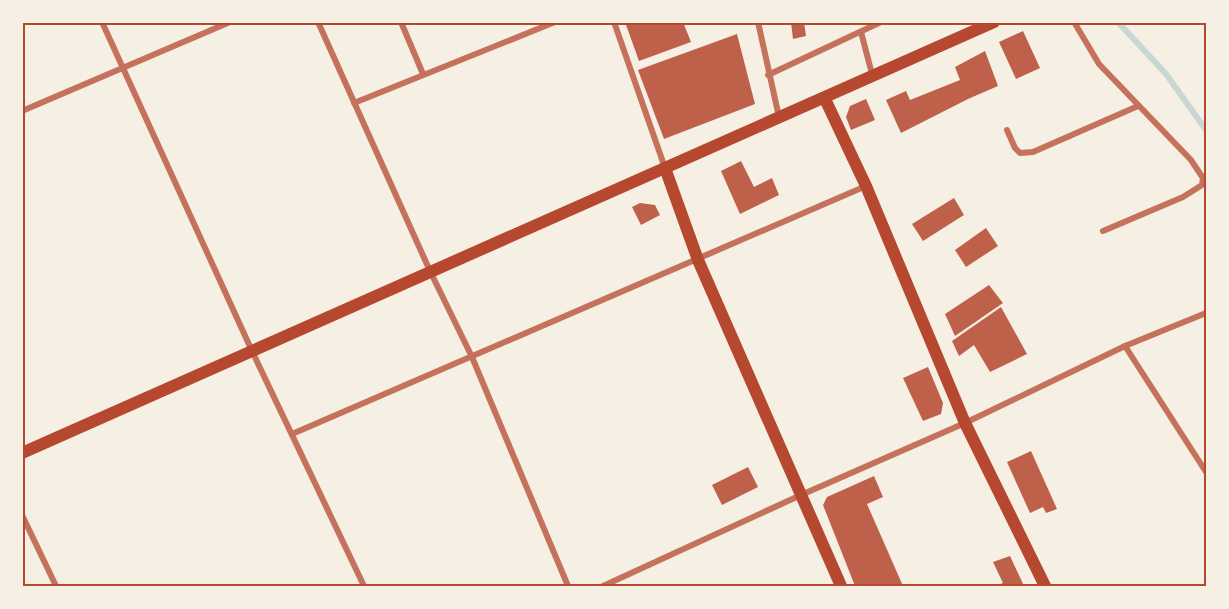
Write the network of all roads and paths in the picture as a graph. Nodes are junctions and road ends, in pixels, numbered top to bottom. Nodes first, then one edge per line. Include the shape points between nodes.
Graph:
1 (102, 22) edge
2 (230, 22) edge
3 (318, 22) edge
4 (401, 22) edge
5 (555, 22) edge
6 (614, 22) edge
7 (758, 22) edge
8 (882, 22) edge
9 (994, 22) edge
10 (1074, 22) edge
11 (861, 32) junction
12 (123, 68) junction
13 (423, 74) junction
14 (768, 75) junction
15 (873, 78) junction
16 (825, 99) junction
17 (354, 103) junction
18 (1138, 106) junction
19 (22, 111) edge
20 (779, 117) junction
21 (1007, 130) dead end
22 (665, 168) junction
23 (866, 186) junction
24 (1103, 231) dead end
25 (698, 260) junction
26 (430, 271) junction
27 (1206, 313) edge
28 (1125, 346) junction
29 (252, 351) junction
30 (472, 357) junction
31 (965, 423) junction
32 (292, 434) junction
33 (22, 453) edge
34 (1206, 472) edge
35 (801, 495) junction
36 (22, 515) edge
37 (56, 586) edge
38 (364, 586) edge
39 (568, 586) edge
40 (603, 586) edge
41 (841, 586) edge
42 (1045, 586) edge

1 - 12 street
2 - 12 street
3 - 17 street
4 - 13 street
5 - 13 street
6 - 22 street
7 - 14 street
8 - 11 street
9 - 15 main road
10 - 18 street via 1099,64
11 - 14 street
11 - 15 street
12 - 19 street
12 - 29 street
13 - 17 street
14 - 20 street
15 - 16 main road
16 - 20 main road
16 - 23 main road
17 - 26 street
18 - 21 street via 1032,152 1020,153
18 - 24 street via 1191,160 1203,178 1203,185
20 - 22 main road
22 - 25 main road
22 - 26 main road
23 - 25 street
23 - 31 main road
25 - 30 street
25 - 35 main road
26 - 29 main road
26 - 30 street
27 - 28 street
28 - 31 street
28 - 34 street
29 - 32 street
29 - 33 main road
30 - 32 street
30 - 39 street
31 - 35 street
31 - 42 main road
32 - 38 street
35 - 40 street
35 - 41 main road
36 - 37 street

